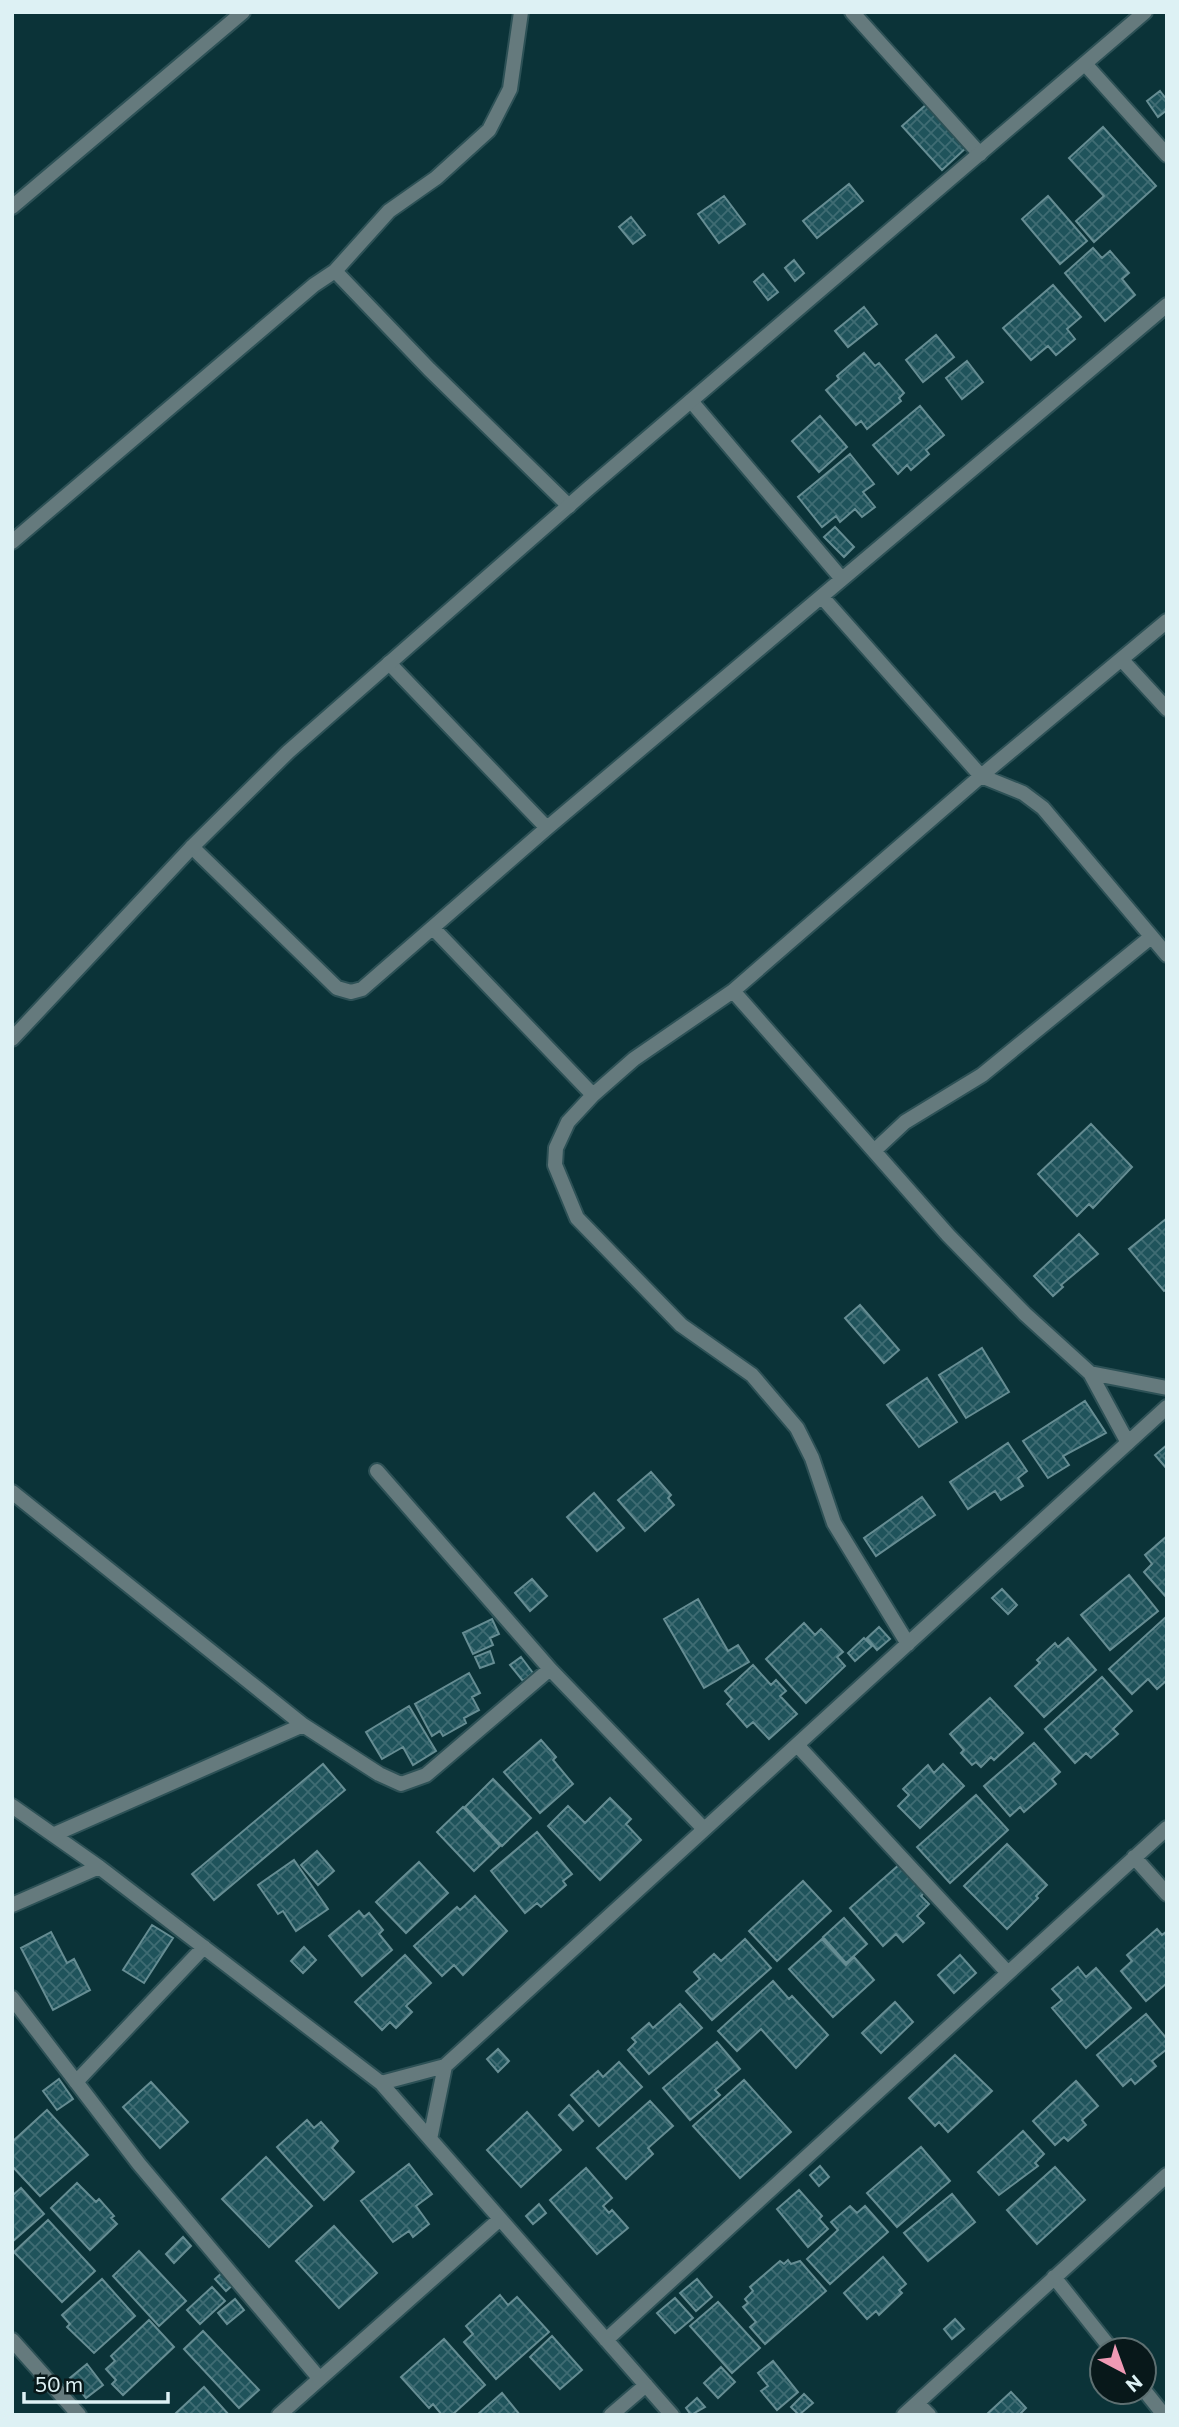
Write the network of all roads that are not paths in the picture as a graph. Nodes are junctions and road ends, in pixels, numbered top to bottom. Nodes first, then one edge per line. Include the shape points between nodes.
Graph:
1 (243, 12) edge
2 (521, 12) edge
3 (852, 12) edge
4 (1145, 12) edge
5 (1086, 65) junction
6 (980, 154) junction
7 (1167, 155) edge
8 (12, 207) edge
9 (335, 271) junction
10 (1167, 305) edge
11 (691, 401) junction
12 (569, 506) junction
13 (12, 542) edge
14 (842, 579) junction
15 (822, 597) junction
16 (1167, 621) edge
17 (1122, 660) junction
18 (389, 663) junction
19 (1167, 709) edge
20 (981, 776) junction
21 (547, 828) junction
22 (192, 847) junction
23 (433, 928) junction
24 (1151, 937) junction
25 (1167, 955) edge
26 (733, 991) junction
27 (15, 1029) edge
28 (593, 1095) junction
29 (874, 1151) junction
30 (1090, 1373) junction
31 (1167, 1388) edge
32 (1167, 1407) edge
33 (1128, 1443) junction
34 (377, 1471) dead end
35 (12, 1492) edge
36 (908, 1644) junction
37 (550, 1669) junction
38 (303, 1725) junction
39 (798, 1745) junction
40 (12, 1806) edge
41 (1167, 1828) edge
42 (705, 1829) junction
43 (55, 1834) junction
44 (1134, 1857) junction
45 (99, 1867) junction
46 (1167, 1894) edge
47 (12, 1905) edge
48 (204, 1947) junction
49 (1008, 1973) junction
50 (12, 1998) edge
51 (445, 2066) junction
52 (76, 2082) junction
53 (381, 2083) junction
54 (430, 2139) junction
55 (1167, 2175) edge
56 (500, 2219) junction
57 (1054, 2277) junction
58 (1101, 2336) edge
59 (12, 2340) edge
60 (606, 2340) junction
61 (319, 2378) junction
62 (646, 2385) junction
63 (917, 2403) junction
64 (79, 2415) edge
65 (279, 2415) edge
66 (611, 2415) edge
67 (672, 2415) edge
68 (904, 2415) edge
69 (929, 2415) edge

1 - 8 street
2 - 9 street via 510,89 489,130 436,178 389,211
3 - 6 street
4 - 5 street
5 - 6 street
5 - 7 street
6 - 11 street
9 - 12 street
9 - 13 street
10 - 14 street
11 - 12 street
11 - 14 street
12 - 18 street
14 - 15 street
15 - 20 street
15 - 21 street
16 - 17 street
17 - 19 street
17 - 20 street
18 - 21 street
18 - 22 street via 288,751
20 - 24 street via 1023,793 1043,808
20 - 26 street
21 - 23 street
22 - 23 street via 337,988 362,989
22 - 27 street
23 - 28 street
24 - 25 street
24 - 29 street via 982,1075 912,1117
26 - 28 street via 635,1059
26 - 29 street
28 - 36 street via 568,1122 555,1148 555,1165 577,1218 681,1325 752,1375 797,1428 834,1523
29 - 30 street via 1012,1302
30 - 31 street
30 - 33 street
32 - 33 street
33 - 36 street
34 - 37 street
35 - 38 street
36 - 39 street
37 - 38 street via 426,1775 401,1783
37 - 42 street
38 - 43 street
39 - 42 street
39 - 49 street
40 - 43 street
41 - 44 street
42 - 51 street
43 - 45 street
44 - 46 street
44 - 49 street
45 - 47 street
45 - 48 street
48 - 52 street
48 - 53 street
49 - 60 street
50 - 52 street
51 - 53 street
51 - 54 street
52 - 61 street
53 - 54 street
54 - 56 street
55 - 57 street
56 - 60 street
56 - 61 street
57 - 58 street
57 - 63 street
59 - 64 street
60 - 62 street
61 - 65 street
62 - 66 street
62 - 67 street
63 - 68 street
63 - 69 street

